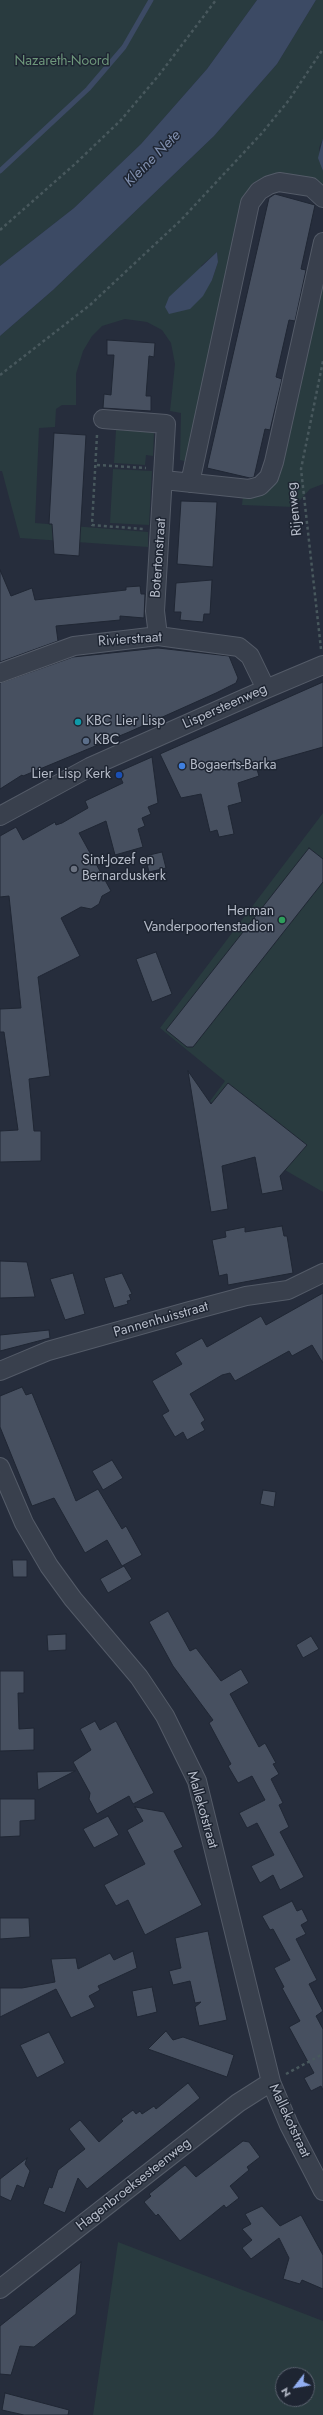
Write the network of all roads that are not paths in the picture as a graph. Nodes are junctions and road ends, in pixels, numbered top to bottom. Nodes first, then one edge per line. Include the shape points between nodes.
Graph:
1 (323, 198) edge
2 (323, 242) edge
3 (100, 426) road end
4 (164, 475) junction
5 (190, 483) junction
6 (158, 636) junction
7 (323, 661) edge
8 (0, 674) edge
9 (266, 689) junction
10 (0, 816) edge
11 (323, 1273) edge
12 (0, 1371) edge
13 (0, 1467) edge
14 (271, 2082) junction
15 (323, 2191) edge
16 (0, 2289) edge

1 - 5 street via 311,187 279,182 259,191 250,203
2 - 5 street via 269,477 260,486 236,488
3 - 4 street, Botertonstraat via 166,424
4 - 5 street
4 - 6 street, Botertonstraat via 155,611
6 - 8 street, Rivierstraat via 74,646
6 - 9 street, Rivierstraat via 239,647 250,656
7 - 9 street, Lispersteenweg
9 - 10 street, Lispersteenweg via 90,767
11 - 12 street, Pannenhuisstraat via 288,1290 246,1296 190,1311 48,1351
13 - 14 street, Mallekotstraat via 24,1523 49,1566 73,1599 139,1677 165,1716 197,1780
14 - 15 street, Mallekotstraat via 289,2125
14 - 16 street, Hagenbroeksesteenweg via 238,2103

